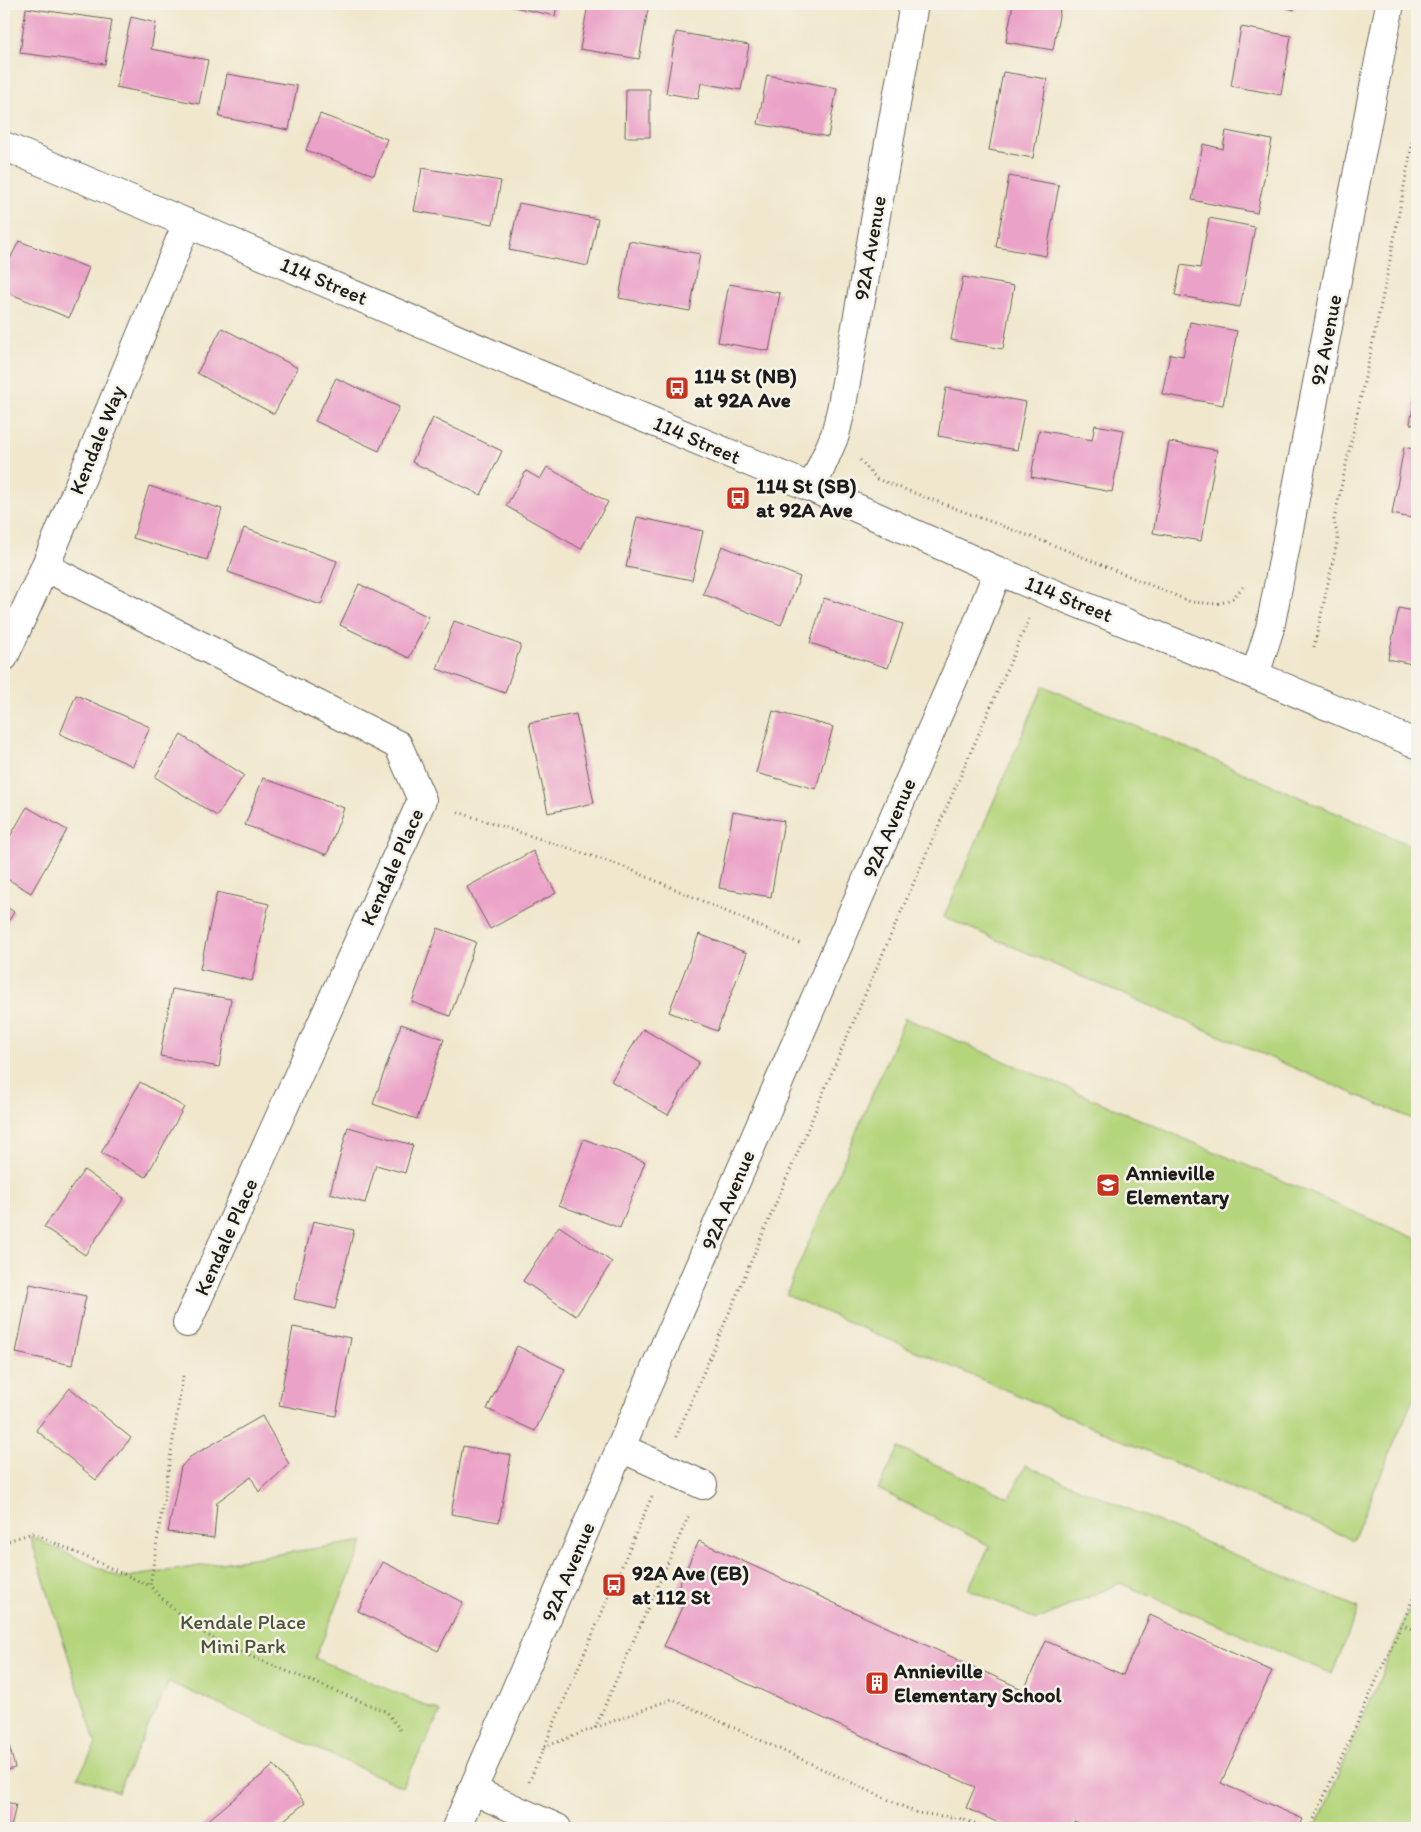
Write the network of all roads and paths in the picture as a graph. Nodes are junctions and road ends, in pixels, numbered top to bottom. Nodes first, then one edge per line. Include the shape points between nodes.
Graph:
1 (1390, 4) edge
2 (907, 7) edge
3 (1417, 118) edge
4 (4, 146) edge
5 (187, 222) junction
6 (858, 458) dead end
7 (812, 488) junction
8 (45, 567) junction
9 (998, 570) junction
10 (1216, 604) dead end
11 (1028, 619) dead end
12 (1314, 647) dead end
13 (4, 657) edge
14 (1255, 675) junction
15 (1417, 744) edge
16 (458, 812) dead end
17 (801, 944) dead end
18 (187, 1323) dead end
19 (183, 1376) dead end
20 (621, 1448) junction
21 (664, 1466) junction
22 (703, 1485) joint
23 (4, 1542) edge
24 (150, 1586) junction
25 (1417, 1590) edge
26 (1401, 1624) junction
27 (1417, 1631) edge
28 (595, 1728) junction
29 (400, 1730) dead end
30 (544, 1747) junction
31 (536, 1767) dead end
32 (472, 1790) junction
33 (456, 1828) edge
34 (557, 1828) edge
35 (990, 1828) edge
36 (1310, 1828) edge

1 - 14 street, 92 Avenue via 1270,628
2 - 7 street, 92A Avenue via 841,410 832,442
3 - 12 path via 1386,281 1334,520 1338,538
4 - 5 street, 114 Street
5 - 7 street, 114 Street
5 - 8 street, Kendale Way
6 - 10 path via 876,479 1061,548 1191,602
7 - 9 street, 114 Street
8 - 13 street, Kendale Way
8 - 18 street, Kendale Place via 398,745 422,800
9 - 14 street, 114 Street
9 - 20 street, 92A Avenue
11 - 21 path
14 - 15 street, 114 Street
16 - 17 path via 622,866
19 - 24 path
20 - 21 street
20 - 32 street, 92A Avenue
21 - 22 street
21 - 30 path
22 - 28 path
23 - 24 path via 33,1533
24 - 29 path via 175,1612 207,1636 387,1712
25 - 26 path
26 - 27 path
26 - 36 path
28 - 30 path
28 - 35 path via 672,1699 917,1813 958,1818
30 - 31 path
32 - 33 street, 92A Avenue
32 - 34 street

